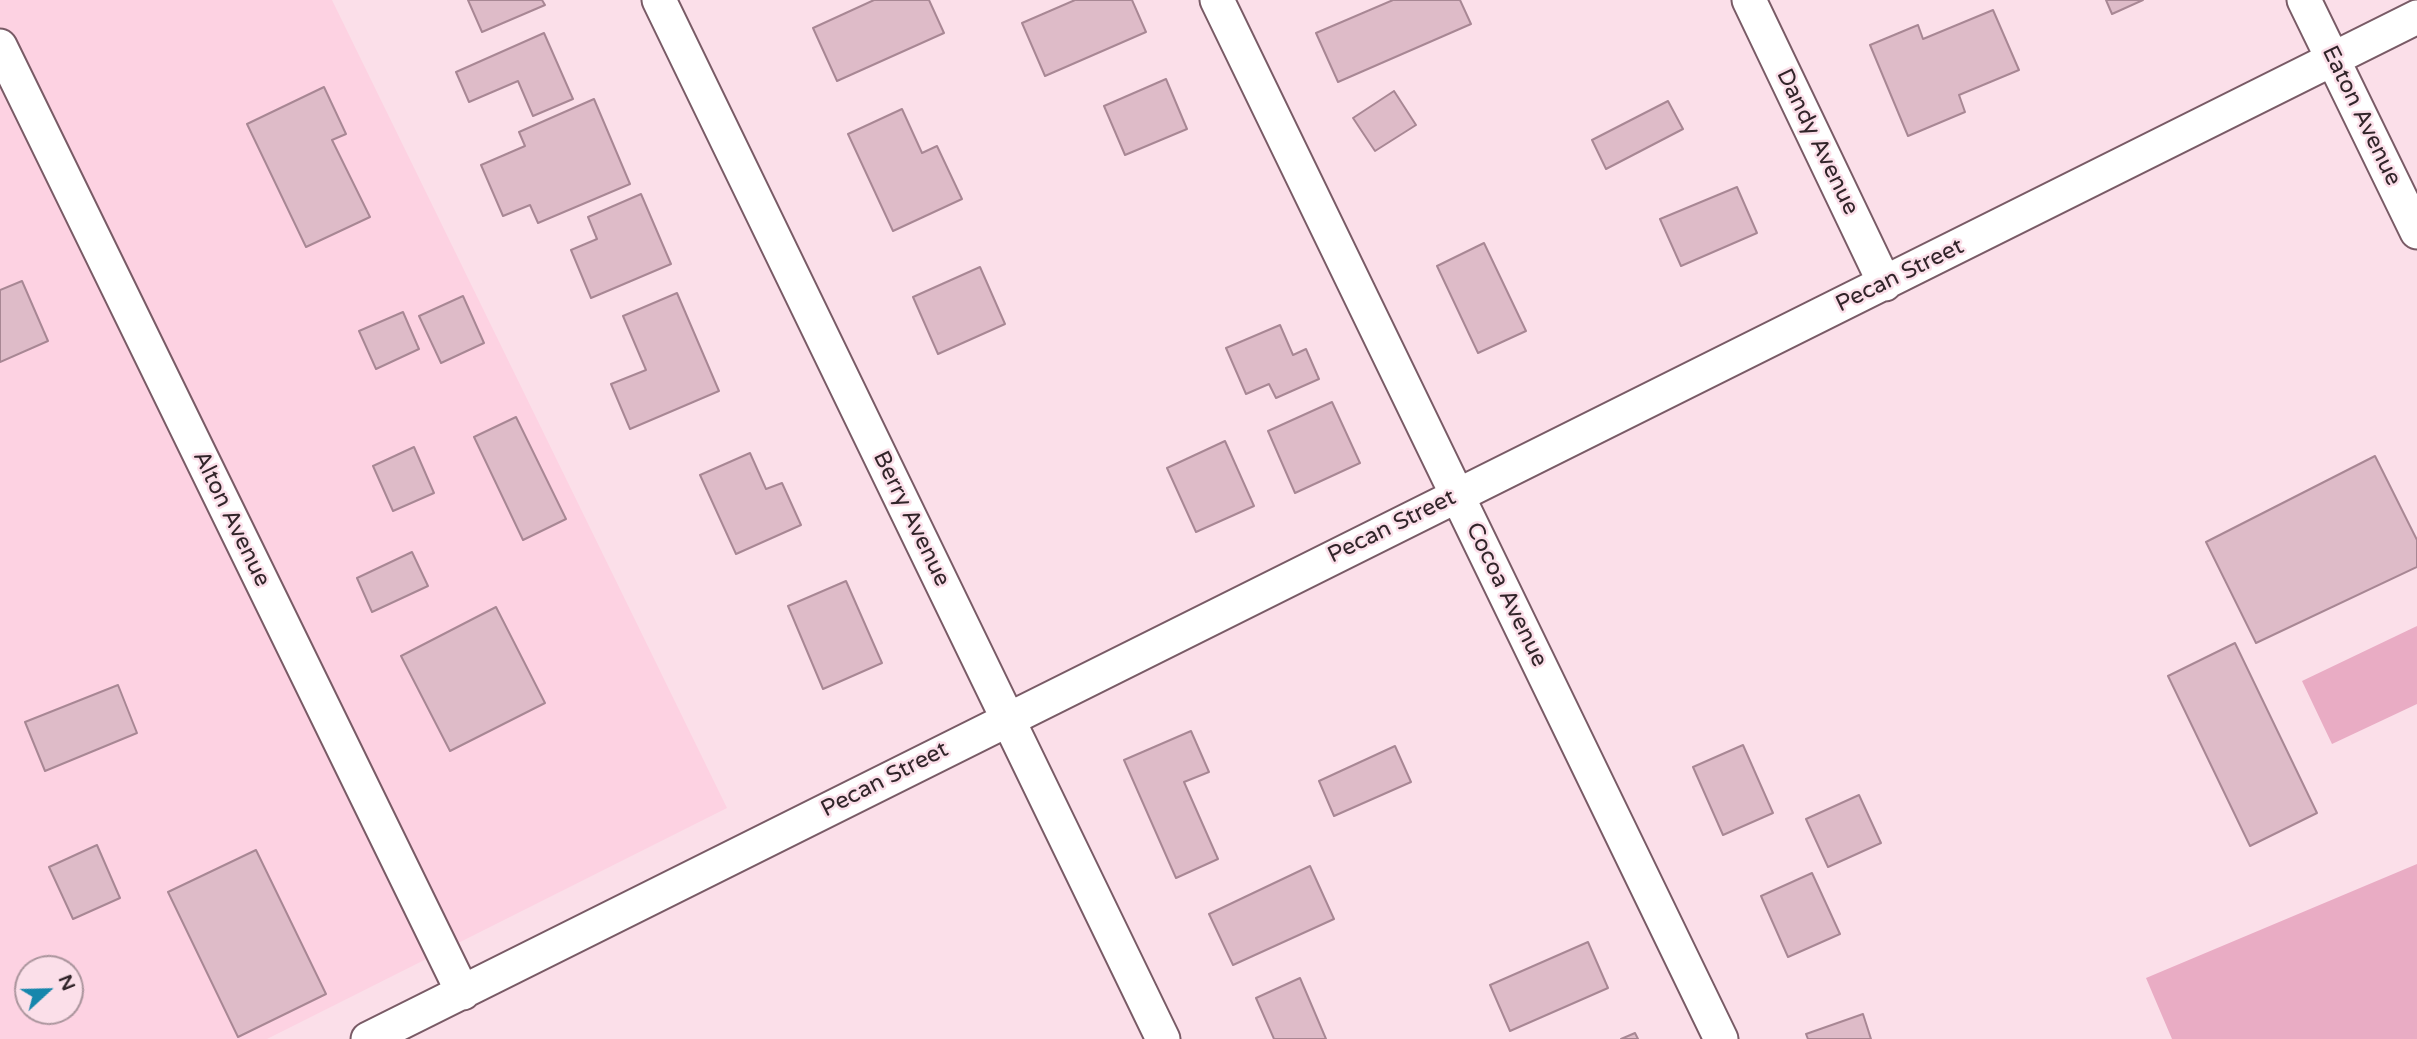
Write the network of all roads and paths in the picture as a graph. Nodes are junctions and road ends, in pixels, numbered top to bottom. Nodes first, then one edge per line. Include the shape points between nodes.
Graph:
1 (659, 0) edge
2 (1217, 0) edge
3 (1749, 0) edge
4 (2304, 0) edge
5 (2417, 17) edge
6 (0, 46) edge
7 (2333, 59) junction
8 (2417, 232) edge
9 (1885, 284) junction
10 (1458, 495) junction
11 (1008, 718) junction
12 (463, 993) junction
13 (368, 1039) edge
14 (1163, 1039) edge
15 (1721, 1039) edge

1 - 11 street, Berry Avenue
2 - 10 street, Cocoa Avenue
3 - 9 street, Dandy Avenue
4 - 7 street, Eaton Avenue
5 - 7 street, Pecan Street
6 - 12 street, Alton Avenue
7 - 8 street, Eaton Avenue
7 - 9 street, Pecan Street
9 - 10 street, Pecan Street
10 - 11 street, Pecan Street
10 - 15 street, Cocoa Avenue
11 - 12 street, Pecan Street
11 - 14 street, Berry Avenue
12 - 13 street, Pecan Street

